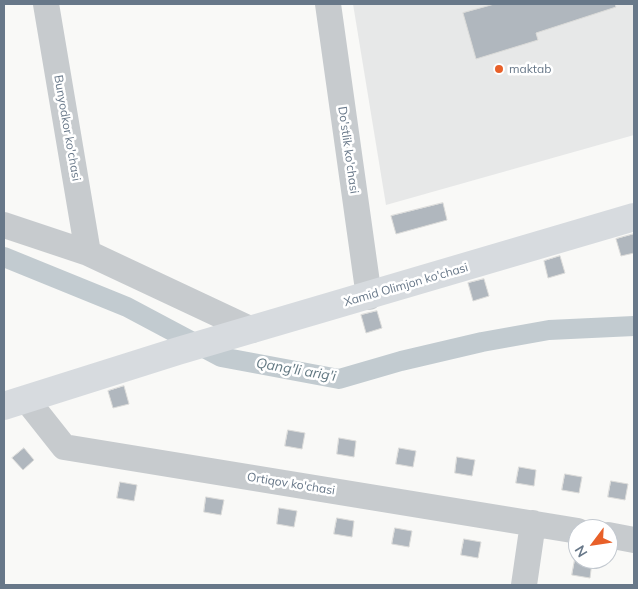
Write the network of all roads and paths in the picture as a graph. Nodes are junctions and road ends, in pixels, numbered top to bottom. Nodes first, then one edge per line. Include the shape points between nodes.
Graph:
1 (46, 4) edge
2 (328, 4) edge
3 (634, 218) edge
4 (4, 225) edge
5 (88, 253) junction
6 (369, 297) junction
7 (252, 330) junction
8 (15, 402) edge
9 (533, 523) junction
10 (568, 529) edge
11 (618, 537) edge
12 (634, 540) edge
13 (524, 585) edge

1 - 5 street, Bunyodkor ko'chasi
2 - 6 street, Do'stlik ko'chasi
3 - 6 main road, Xamid Olimjon ko'chasi
4 - 5 street
5 - 7 street
6 - 7 main road, Xamid Olimjon ko'chasi
7 - 8 main road, Xamid Olimjon ko'chasi
8 - 9 street, Ortiqov ko'chasi via 64,447
9 - 10 street, Ortiqov ko'chasi
9 - 13 street
11 - 12 street

